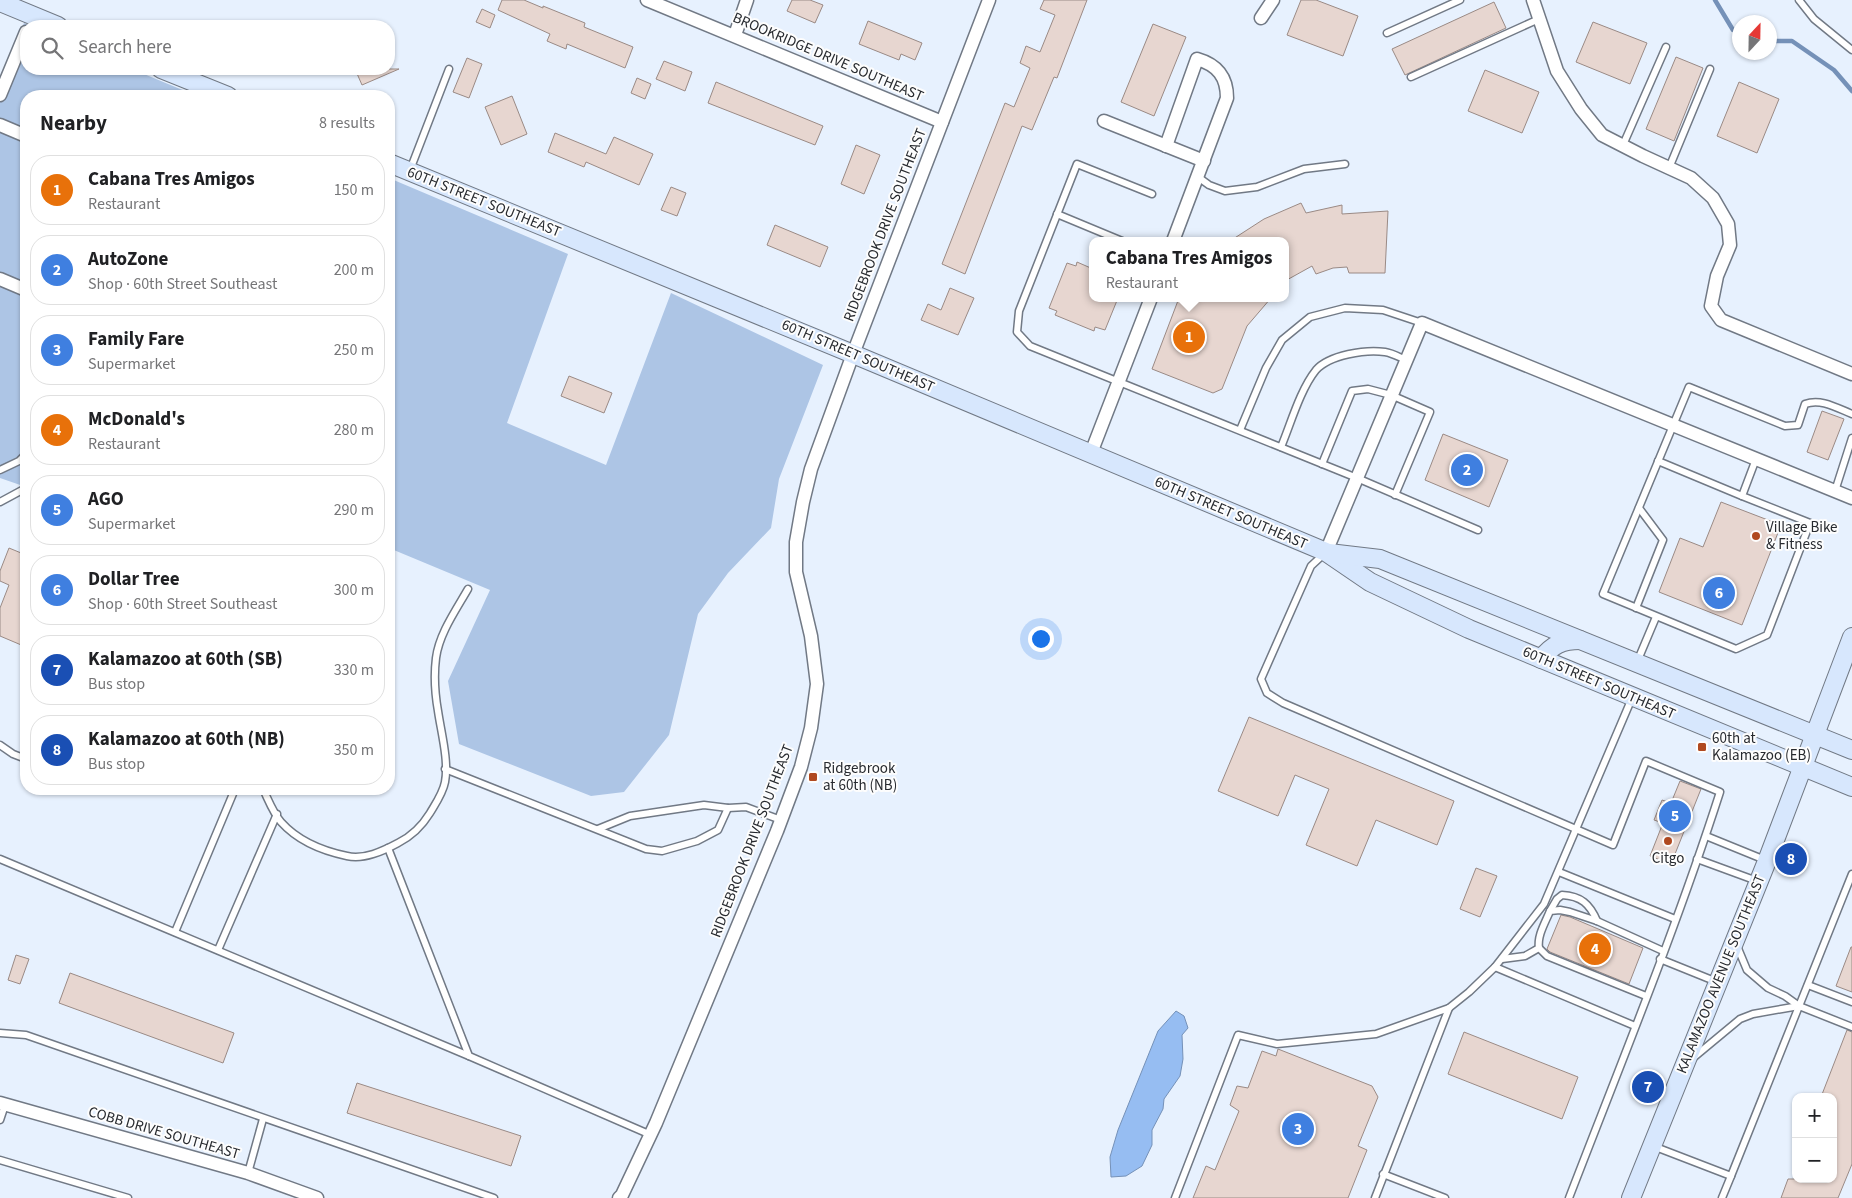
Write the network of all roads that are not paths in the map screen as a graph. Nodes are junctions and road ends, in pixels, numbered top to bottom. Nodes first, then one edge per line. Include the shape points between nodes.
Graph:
1 (647, 0) edge
2 (748, 0) edge
3 (989, 0) edge
4 (1273, 0) edge
5 (1460, 0) edge
6 (1533, 0) edge
7 (1799, 0) edge
8 (0, 2) edge
9 (1261, 18) dead end
10 (1539, 19) junction
11 (29, 20) edge
12 (1387, 33) dead end
13 (734, 35) junction
14 (1666, 46) dead end
15 (20, 47) edge
16 (1851, 48) edge
17 (449, 69) dead end
18 (1710, 69) dead end
19 (175, 75) edge
20 (1411, 77) dead end
21 (209, 90) edge
22 (0, 95) edge
23 (1104, 121) dead end
24 (942, 122) junction
25 (0, 125) edge
26 (20, 133) edge
27 (1623, 145) junction
28 (1166, 146) junction
29 (1204, 161) junction
30 (1345, 164) dead end
31 (395, 165) edge
32 (1669, 168) junction
33 (409, 171) junction
34 (1198, 177) junction
35 (1152, 194) dead end
36 (1057, 214) junction
37 (1112, 237) edge
38 (1175, 237) edge
39 (0, 279) edge
40 (20, 287) edge
41 (1149, 302) edge
42 (1422, 322) junction
43 (853, 354) junction
44 (1406, 360) junction
45 (1852, 374) edge
46 (1119, 381) junction
47 (1391, 396) junction
48 (1852, 414) edge
49 (1673, 425) junction
50 (1240, 430) junction
51 (1852, 438) edge
52 (1281, 447) junction
53 (1091, 454) junction
54 (20, 459) edge
55 (1756, 459) junction
56 (1658, 461) junction
57 (1322, 464) junction
58 (0, 470) edge
59 (1357, 478) junction
60 (20, 491) edge
61 (1835, 491) junction
62 (1395, 495) junction
63 (1742, 496) junction
64 (1852, 498) edge
65 (0, 502) edge
66 (1639, 508) junction
67 (1478, 530) dead end
68 (1326, 552) junction
69 (468, 589) dead end
70 (1636, 608) junction
71 (1656, 617) junction
72 (1852, 637) edge
73 (1580, 640) junction
74 (1541, 659) junction
75 (1636, 663) junction
76 (1632, 697) junction
77 (1815, 735) junction
78 (0, 744) edge
79 (1852, 750) edge
80 (20, 757) edge
81 (1803, 768) junction
82 (445, 769) junction
83 (1852, 787) edge
84 (232, 795) edge
85 (266, 795) edge
86 (728, 808) junction
87 (277, 814) junction
88 (781, 820) junction
89 (598, 829) junction
90 (1577, 830) junction
91 (1706, 836) junction
92 (388, 848) junction
93 (0, 859) edge
94 (1697, 859) junction
95 (1767, 861) junction
96 (1558, 872) junction
97 (1852, 874) edge
98 (1758, 882) junction
99 (1550, 911) junction
100 (1675, 919) junction
101 (1597, 922) junction
102 (175, 932) junction
103 (1734, 941) junction
104 (1539, 948) junction
105 (218, 950) junction
106 (1664, 951) junction
107 (1502, 959) junction
108 (1660, 959) junction
109 (1495, 967) junction
110 (1718, 982) junction
111 (1808, 985) junction
112 (1646, 996) junction
113 (1852, 1002) edge
114 (1799, 1006) junction
115 (1449, 1008) junction
116 (1635, 1026) junction
117 (1852, 1026) edge
118 (0, 1033) edge
119 (469, 1056) junction
120 (1684, 1066) junction
121 (2, 1104) edge
122 (263, 1119) junction
123 (0, 1120) edge
124 (651, 1135) junction
125 (1652, 1146) junction
126 (0, 1160) edge
127 (248, 1174) junction
128 (1383, 1174) junction
129 (1731, 1176) junction
130 (128, 1198) edge
131 (317, 1198) edge
132 (494, 1198) edge
133 (619, 1198) edge
134 (1175, 1198) edge
135 (1375, 1198) edge
136 (1444, 1198) edge
137 (1569, 1198) edge
138 (1631, 1198) edge
139 (1722, 1198) edge

1 - 13 street, BROOKRIDGE DRIVE SOUTHEAST
2 - 13 street
3 - 24 street, RIDGEBROOK DRIVE SOUTHEAST
4 - 9 street
5 - 12 lane
6 - 10 street
7 - 16 lane via 1814,19
8 - 11 main road
10 - 20 lane
10 - 27 street via 1557,71 1581,109 1602,134
13 - 24 street, BROOKRIDGE DRIVE SOUTHEAST
14 - 27 lane
15 - 22 street
17 - 33 lane
18 - 32 lane
19 - 21 main road
23 - 28 street
24 - 43 street, RIDGEBROOK DRIVE SOUTHEAST
25 - 26 street
27 - 32 street
28 - 29 street
28 - 29 street via 1197,59 1207,62 1218,70 1227,84 1227,98
29 - 34 street
30 - 34 lane via 1304,169 1257,187 1225,191
31 - 33 main road, 60TH STREET SOUTHEAST
32 - 45 street via 1691,178 1713,198 1728,224 1730,245 1717,276 1711,306 1721,320
33 - 43 main road, 60TH STREET SOUTHEAST
34 - 38 street
35 - 36 lane via 1076,164
36 - 37 lane
36 - 46 lane via 1019,311 1017,332 1030,346
39 - 40 street
41 - 46 street
42 - 44 street
42 - 49 street
42 - 50 lane via 1383,310 1345,308 1310,317 1282,340 1266,368
43 - 53 main road, 60TH STREET SOUTHEAST
43 - 88 street, RIDGEBROOK DRIVE SOUTHEAST via 802,502 796,542 796,572 811,636 817,684 801,767
44 - 47 street
44 - 52 lane via 1386,352 1366,351 1340,355 1317,369
46 - 50 lane
46 - 53 street
47 - 57 lane via 1368,389 1352,391
47 - 59 street
47 - 62 lane via 1430,412
48 - 49 lane via 1814,401 1805,404 1798,425 1785,426 1689,387
49 - 55 street
49 - 56 lane
50 - 52 lane
51 - 61 lane
52 - 57 lane
53 - 68 main road, 60TH STREET SOUTHEAST
54 - 58 lane
55 - 61 street
55 - 63 lane
56 - 63 lane
56 - 66 lane
57 - 59 lane
59 - 62 lane
59 - 68 street
60 - 65 lane
61 - 64 street
62 - 67 lane
63 - 71 lane via 1810,523 1767,634 1736,648
66 - 70 lane via 1663,540
66 - 70 lane via 1603,594
68 - 73 main road, 60TH STREET SOUTHEAST via 1380,558
68 - 74 main road, 60TH STREET SOUTHEAST via 1370,582
68 - 90 lane via 1311,566 1261,679 1267,693 1283,704
69 - 82 lane via 444,632 436,656
70 - 71 lane
71 - 75 lane
72 - 77 main road, KALAMAZOO AVENUE SOUTHEAST
73 - 74 main road via 1559,642
73 - 75 main road, 60TH STREET SOUTHEAST
74 - 76 main road, 60TH STREET SOUTHEAST
75 - 77 main road, 60TH STREET SOUTHEAST
76 - 81 main road, 60TH STREET SOUTHEAST
76 - 90 lane
77 - 79 main road, 60TH STREET SOUTHEAST
77 - 81 main road, KALAMAZOO AVENUE SOUTHEAST
78 - 80 lane
81 - 83 main road, 60TH STREET SOUTHEAST
81 - 95 main road, KALAMAZOO AVENUE SOUTHEAST
82 - 89 lane
82 - 92 lane via 445,782 438,802 423,823 408,838
84 - 102 lane
85 - 87 lane
86 - 88 lane via 746,807
86 - 89 lane via 704,805 630,816
86 - 89 lane via 718,830 697,841 662,850 646,849
87 - 92 lane via 280,821 304,841 334,853 352,857
87 - 105 lane
88 - 124 street, RIDGEBROOK DRIVE SOUTHEAST
90 - 91 lane via 1613,845 1646,761 1720,792
90 - 96 lane
91 - 94 lane
91 - 95 lane
92 - 119 lane
93 - 102 lane
94 - 98 lane
94 - 100 lane
95 - 98 main road, KALAMAZOO AVENUE SOUTHEAST
96 - 100 lane
96 - 107 lane via 1544,904
97 - 111 lane
98 - 103 main road, KALAMAZOO AVENUE SOUTHEAST
99 - 101 lane via 1570,912
99 - 101 lane via 1562,895 1570,896 1586,902
99 - 104 lane via 1538,941
100 - 106 lane
101 - 106 lane
102 - 105 lane
103 - 110 main road, KALAMAZOO AVENUE SOUTHEAST
103 - 114 lane via 1747,970 1768,988
104 - 107 lane via 1526,956
104 - 112 lane via 1547,956
105 - 119 lane
106 - 108 lane
107 - 109 lane
108 - 110 lane
108 - 112 lane
109 - 115 lane
109 - 116 lane
110 - 120 main road, KALAMAZOO AVENUE SOUTHEAST
111 - 113 lane
111 - 114 lane
112 - 116 lane
114 - 117 lane
114 - 120 lane via 1740,1019
114 - 129 lane
115 - 128 lane
115 - 134 lane via 1376,1034 1277,1044 1238,1035
116 - 137 lane
118 - 122 lane via 26,1035
119 - 124 lane
120 - 125 main road, KALAMAZOO AVENUE SOUTHEAST
121 - 123 lane
121 - 127 street, COBB DRIVE SOUTHEAST
122 - 127 lane
122 - 132 lane
124 - 133 street, RIDGEBROOK DRIVE SOUTHEAST
125 - 129 lane
125 - 138 main road, KALAMAZOO AVENUE SOUTHEAST
126 - 130 lane
127 - 131 street, COBB DRIVE SOUTHEAST
128 - 135 lane
128 - 136 lane
129 - 139 lane

